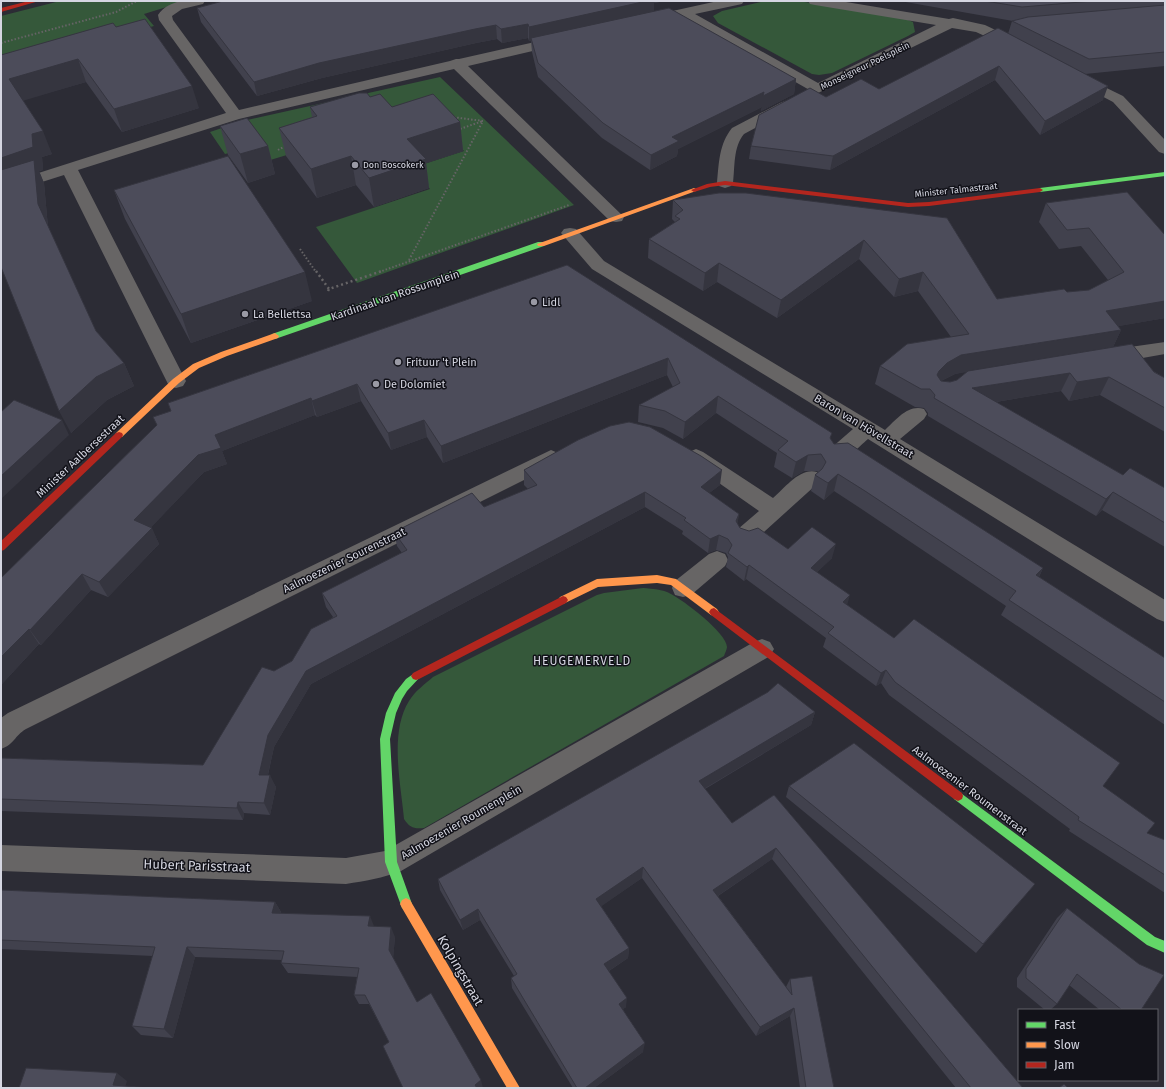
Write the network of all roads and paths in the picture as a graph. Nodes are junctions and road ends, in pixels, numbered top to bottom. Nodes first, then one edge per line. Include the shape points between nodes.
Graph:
1 (36, 1) edge
2 (137, 1) edge
3 (198, 1) edge
4 (737, 1) edge
5 (815, 1) edge
6 (1, 10) edge
7 (683, 13) junction
8 (953, 22) junction
9 (638, 23) edge
10 (1010, 29) dead end
11 (990, 32) junction
12 (577, 36) edge
13 (1, 43) edge
14 (1031, 53) edge
15 (456, 63) junction
16 (1065, 71) edge
17 (806, 95) junction
18 (261, 109) junction
19 (235, 115) junction
20 (445, 116) edge
21 (478, 116) dead end
22 (484, 121) junction
23 (456, 130) edge
24 (1165, 149) edge
25 (278, 150) dead end
26 (69, 168) junction
27 (1165, 174) edge
28 (725, 183) junction
29 (1, 190) edge
30 (570, 204) dead end
31 (616, 216) junction
32 (570, 233) junction
33 (300, 249) dead end
34 (409, 260) junction
35 (329, 289) junction
36 (316, 323) junction
37 (1159, 349) edge
38 (1092, 360) edge
39 (1165, 365) edge
40 (176, 381) junction
41 (917, 414) dead end
42 (867, 428) junction
43 (886, 440) junction
44 (570, 448) edge
45 (681, 448) edge
46 (838, 454) edge
47 (810, 478) dead end
48 (774, 510) junction
49 (746, 535) edge
50 (1, 547) edge
51 (717, 560) dead end
52 (683, 588) junction
53 (1165, 612) edge
54 (762, 649) junction
55 (1, 738) edge
56 (1, 858) edge
57 (391, 862) junction
58 (1165, 947) edge
59 (514, 1088) edge

1 - 6 street
2 - 13 path via 116,12
3 - 19 street via 177,6 165,15 167,22
4 - 7 street
5 - 8 street
7 - 9 street
7 - 17 street, Monseigneur Poelsplein
8 - 11 street
8 - 17 street, Monseigneur Poelsplein
10 - 11 street
11 - 14 street
12 - 15 street
15 - 18 street
15 - 31 street
16 - 24 street via 1118,99
17 - 28 street via 734,135 728,147
18 - 19 street
18 - 25 path via 289,144
19 - 26 street
20 - 22 path
21 - 22 path
22 - 23 path
22 - 34 path
26 - 29 street
26 - 40 street
27 - 28 street, Minister Talmastraat via 908,205
28 - 31 street, Kardinaal van Rossumplein via 709,185
30 - 34 path
31 - 32 street, Kardinaal van Rossumplein
32 - 36 street, Kardinaal van Rossumplein
32 - 42 street, Baron van Hövellstraat via 598,265
33 - 35 path
34 - 35 path
35 - 36 path
36 - 40 street, Kardinaal van Rossumplein via 209,360
37 - 38 street
37 - 39 street
40 - 50 street, Minister Aalbersestraat
41 - 43 street
42 - 43 street, Baron van Hövellstraat
42 - 46 street
43 - 53 street, Baron van Hövellstraat
44 - 55 street, Aalmoezenier Sourenstraat via 17,721 9,726
45 - 48 street
47 - 48 street
48 - 49 street
51 - 52 street
52 - 54 street, Aalmoezenier Roumenplein
52 - 57 street, Aalmoezenier Roumenplein via 672,582 657,579 597,583 412,679 394,707 387,724 385,739
54 - 57 street, Aalmoezenier Roumenplein
54 - 58 street, Aalmoezenier Roumenstraat via 1151,941
56 - 57 street, Hubert Parisstraat via 346,871
57 - 59 street, Kolpingstraat via 403,898

